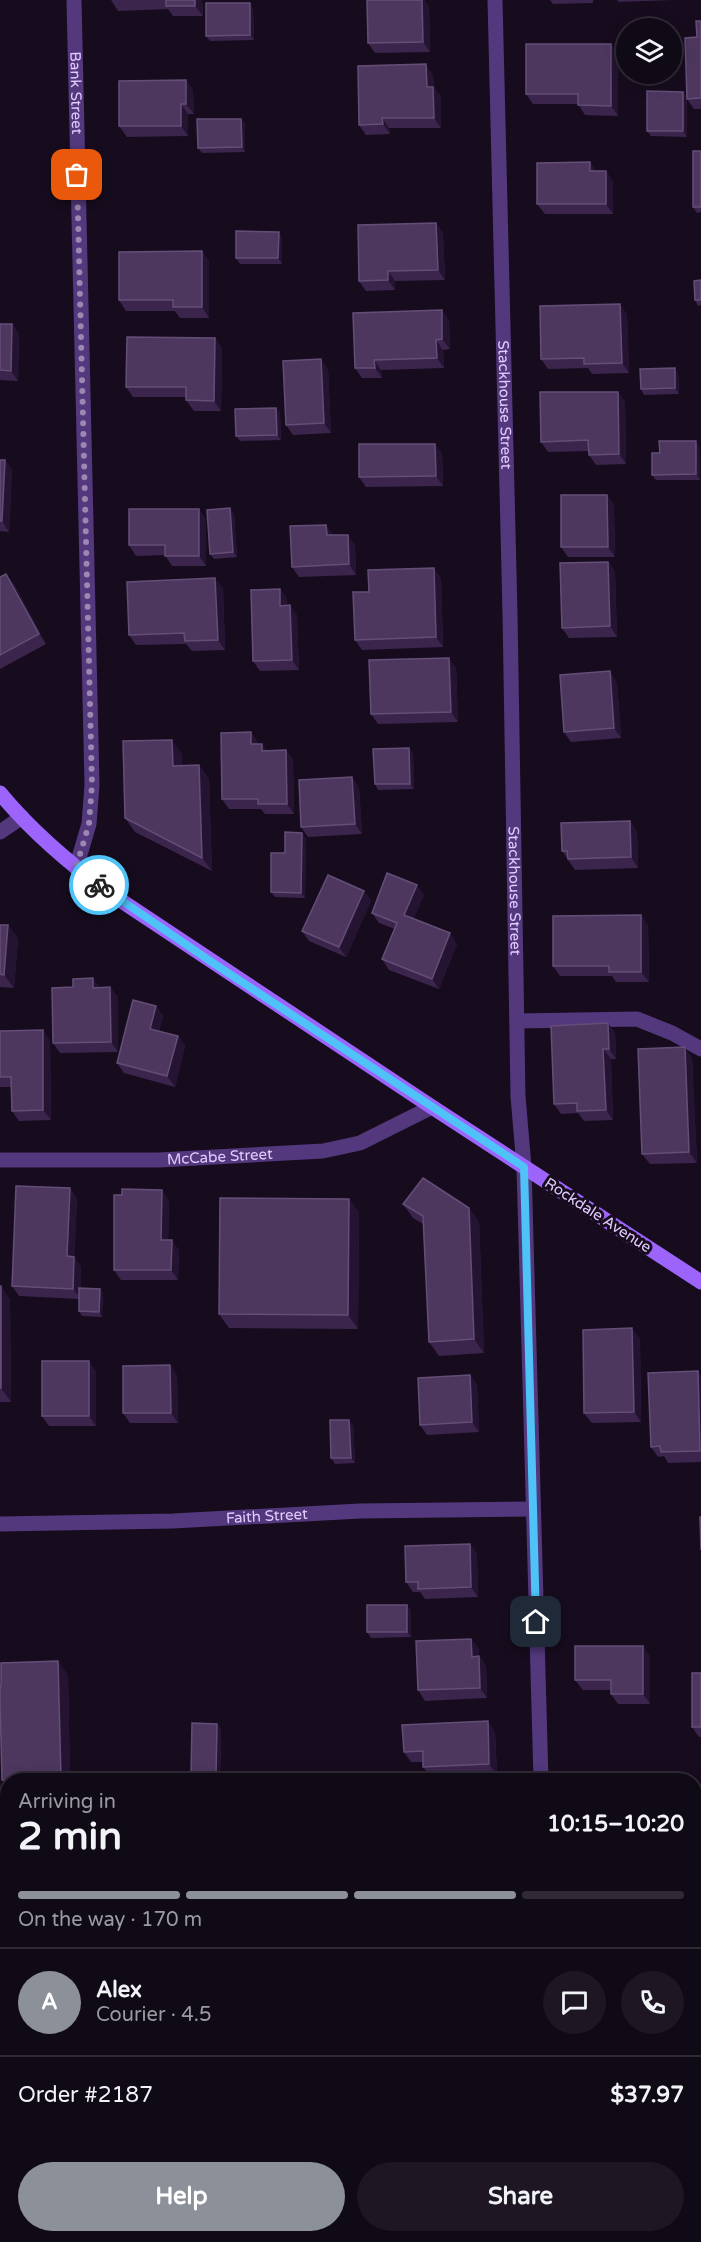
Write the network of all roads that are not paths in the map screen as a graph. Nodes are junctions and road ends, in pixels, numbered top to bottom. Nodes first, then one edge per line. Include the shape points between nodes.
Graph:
1 (74, 0) edge
2 (495, 0) edge
3 (0, 793) edge
4 (22, 817) junction
5 (0, 832) edge
6 (76, 868) junction
7 (518, 1021) junction
8 (701, 1049) edge
9 (432, 1107) junction
10 (0, 1160) edge
11 (524, 1167) junction
12 (701, 1282) edge
13 (533, 1509) junction
14 (0, 1524) edge
15 (541, 1773) edge

1 - 6 street, Bank Street via 92,785 89,824
2 - 7 street, Stackhouse Street
3 - 4 main road, Rockdale Avenue
4 - 5 street
4 - 6 main road, Rockdale Avenue
6 - 9 main road, Rockdale Avenue
7 - 8 street via 637,1019
7 - 11 street, Stackhouse Street via 518,1096
9 - 10 street, McCabe Street via 360,1143 323,1151 159,1160
9 - 11 main road, Rockdale Avenue
11 - 12 main road, Rockdale Avenue
11 - 13 street, Stackhouse Street
13 - 14 street, Faith Street
13 - 15 street, Stackhouse Street

